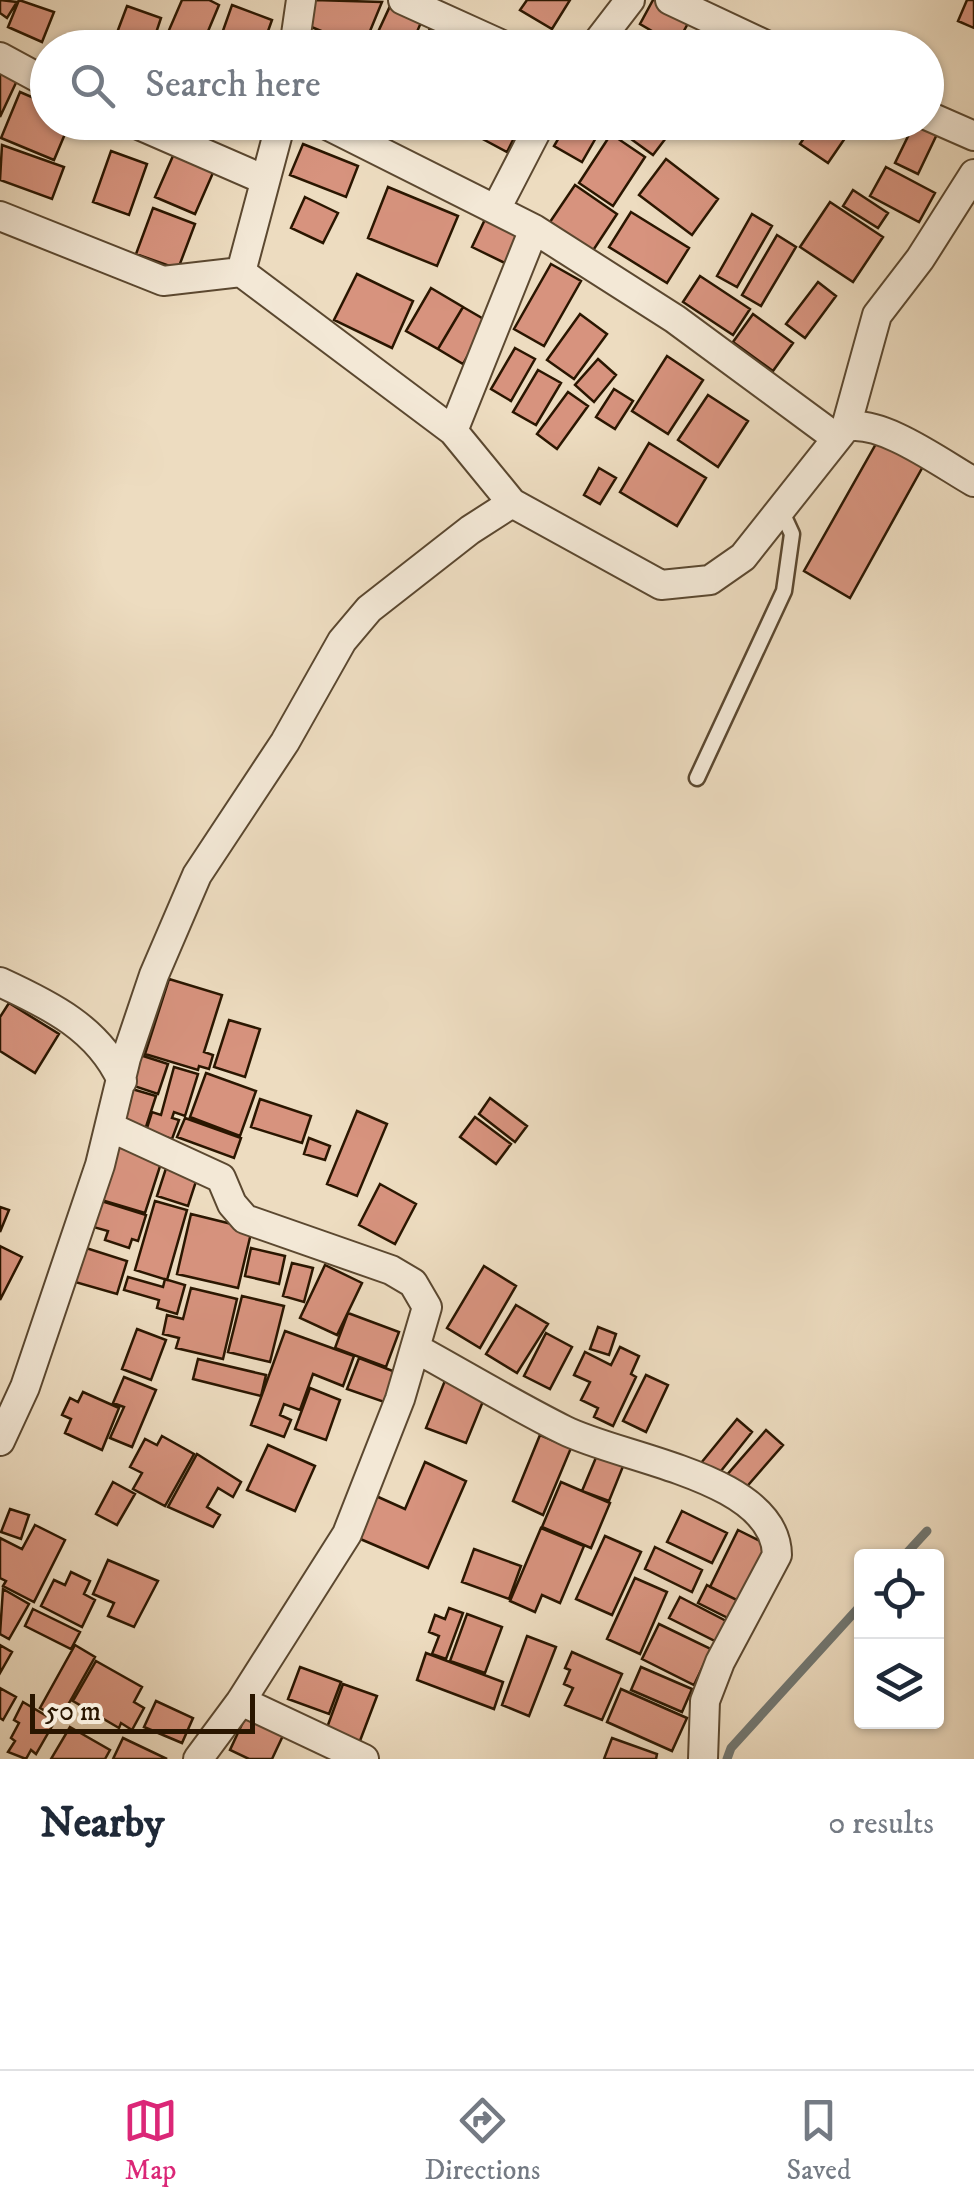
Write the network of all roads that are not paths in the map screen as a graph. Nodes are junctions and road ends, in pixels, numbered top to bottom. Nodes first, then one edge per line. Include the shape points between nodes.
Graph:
1 (301, 0) edge
2 (403, 0) edge
3 (630, 0) edge
4 (670, 0) edge
5 (297, 30) edge
6 (470, 30) edge
7 (607, 30) edge
8 (734, 30) edge
9 (0, 57) edge
10 (30, 73) edge
11 (944, 123) edge
12 (974, 136) edge
13 (173, 140) edge
14 (276, 140) edge
15 (357, 140) edge
16 (532, 140) edge
17 (974, 174) edge
18 (264, 180) junction
19 (496, 209) junction
20 (0, 216) edge
21 (534, 229) junction
22 (241, 272) junction
23 (452, 431) junction
24 (841, 432) junction
25 (974, 482) edge
26 (512, 503) junction
27 (781, 510) junction
28 (697, 778) dead end
29 (0, 982) edge
30 (122, 1081) junction
31 (110, 1127) junction
32 (417, 1348) junction
33 (0, 1441) edge
34 (241, 1701) junction
35 (198, 1759) edge
36 (364, 1759) edge
37 (703, 1759) edge

1 - 5 street
2 - 6 street
3 - 7 street
4 - 8 street
9 - 10 street
11 - 12 street
13 - 18 street
14 - 18 street
15 - 19 street
16 - 19 street
17 - 24 street via 876,316
18 - 22 street
19 - 21 street
20 - 22 street via 164,281
21 - 23 street
21 - 24 street
22 - 23 street
23 - 26 street
24 - 25 street via 858,424 876,427
24 - 27 street
26 - 27 street via 661,585 710,580 743,557
26 - 30 street via 369,610 342,641 198,874 154,975
27 - 28 lane via 792,534 784,590
29 - 30 street via 47,1003 97,1040
30 - 31 street
31 - 32 street via 221,1178 245,1219 413,1283 427,1306
31 - 33 street via 25,1387
32 - 34 street via 347,1534
32 - 37 street via 568,1433 716,1484 770,1524 777,1554 715,1675 706,1701
34 - 35 street
34 - 36 street

